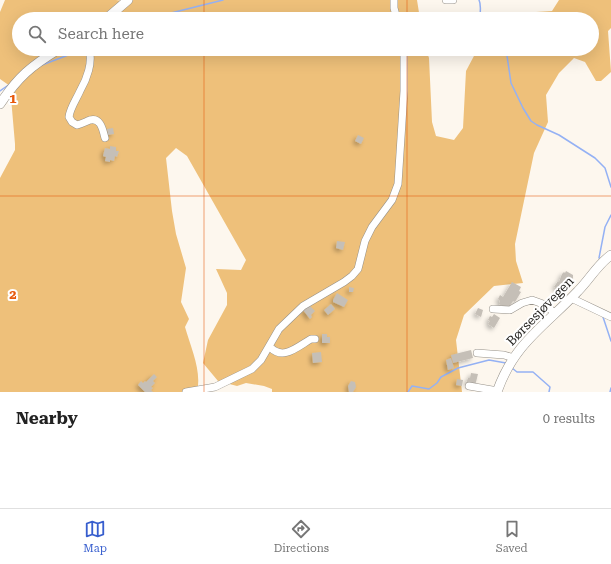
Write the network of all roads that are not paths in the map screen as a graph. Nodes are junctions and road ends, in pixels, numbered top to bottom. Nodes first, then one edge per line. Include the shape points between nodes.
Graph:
1 (128, 0) edge
2 (394, 0) edge
3 (446, 0) edge
4 (453, 0) edge
5 (114, 12) edge
6 (395, 12) edge
7 (47, 56) edge
8 (90, 56) edge
9 (404, 56) edge
10 (0, 104) edge
11 (105, 138) dead end
12 (611, 255) edge
13 (571, 298) junction
14 (493, 309) dead end
15 (555, 314) junction
16 (611, 316) edge
17 (315, 339) dead end
18 (270, 346) junction
19 (477, 353) dead end
20 (510, 364) junction
21 (469, 386) dead end
22 (201, 391) edge
23 (186, 392) edge
24 (498, 392) edge

1 - 5 main road
2 - 6 street
3 - 4 street
7 - 10 main road via 20,77
8 - 11 street via 82,89 69,117 77,125 93,119 97,121
9 - 18 street via 399,173 392,200 372,227 362,246 360,264 356,271 344,282 303,306 279,330
12 - 13 main road, Børsesjøvegen via 597,267
13 - 15 main road, Børsesjøvegen
13 - 16 street
14 - 15 street via 510,310 532,300 543,304
15 - 20 main road, Børsesjøvegen via 527,340
17 - 18 street via 282,354
18 - 22 street via 262,360 252,369
19 - 20 street via 504,355
20 - 24 main road, Børsesjøvegen
21 - 24 street
22 - 23 street

